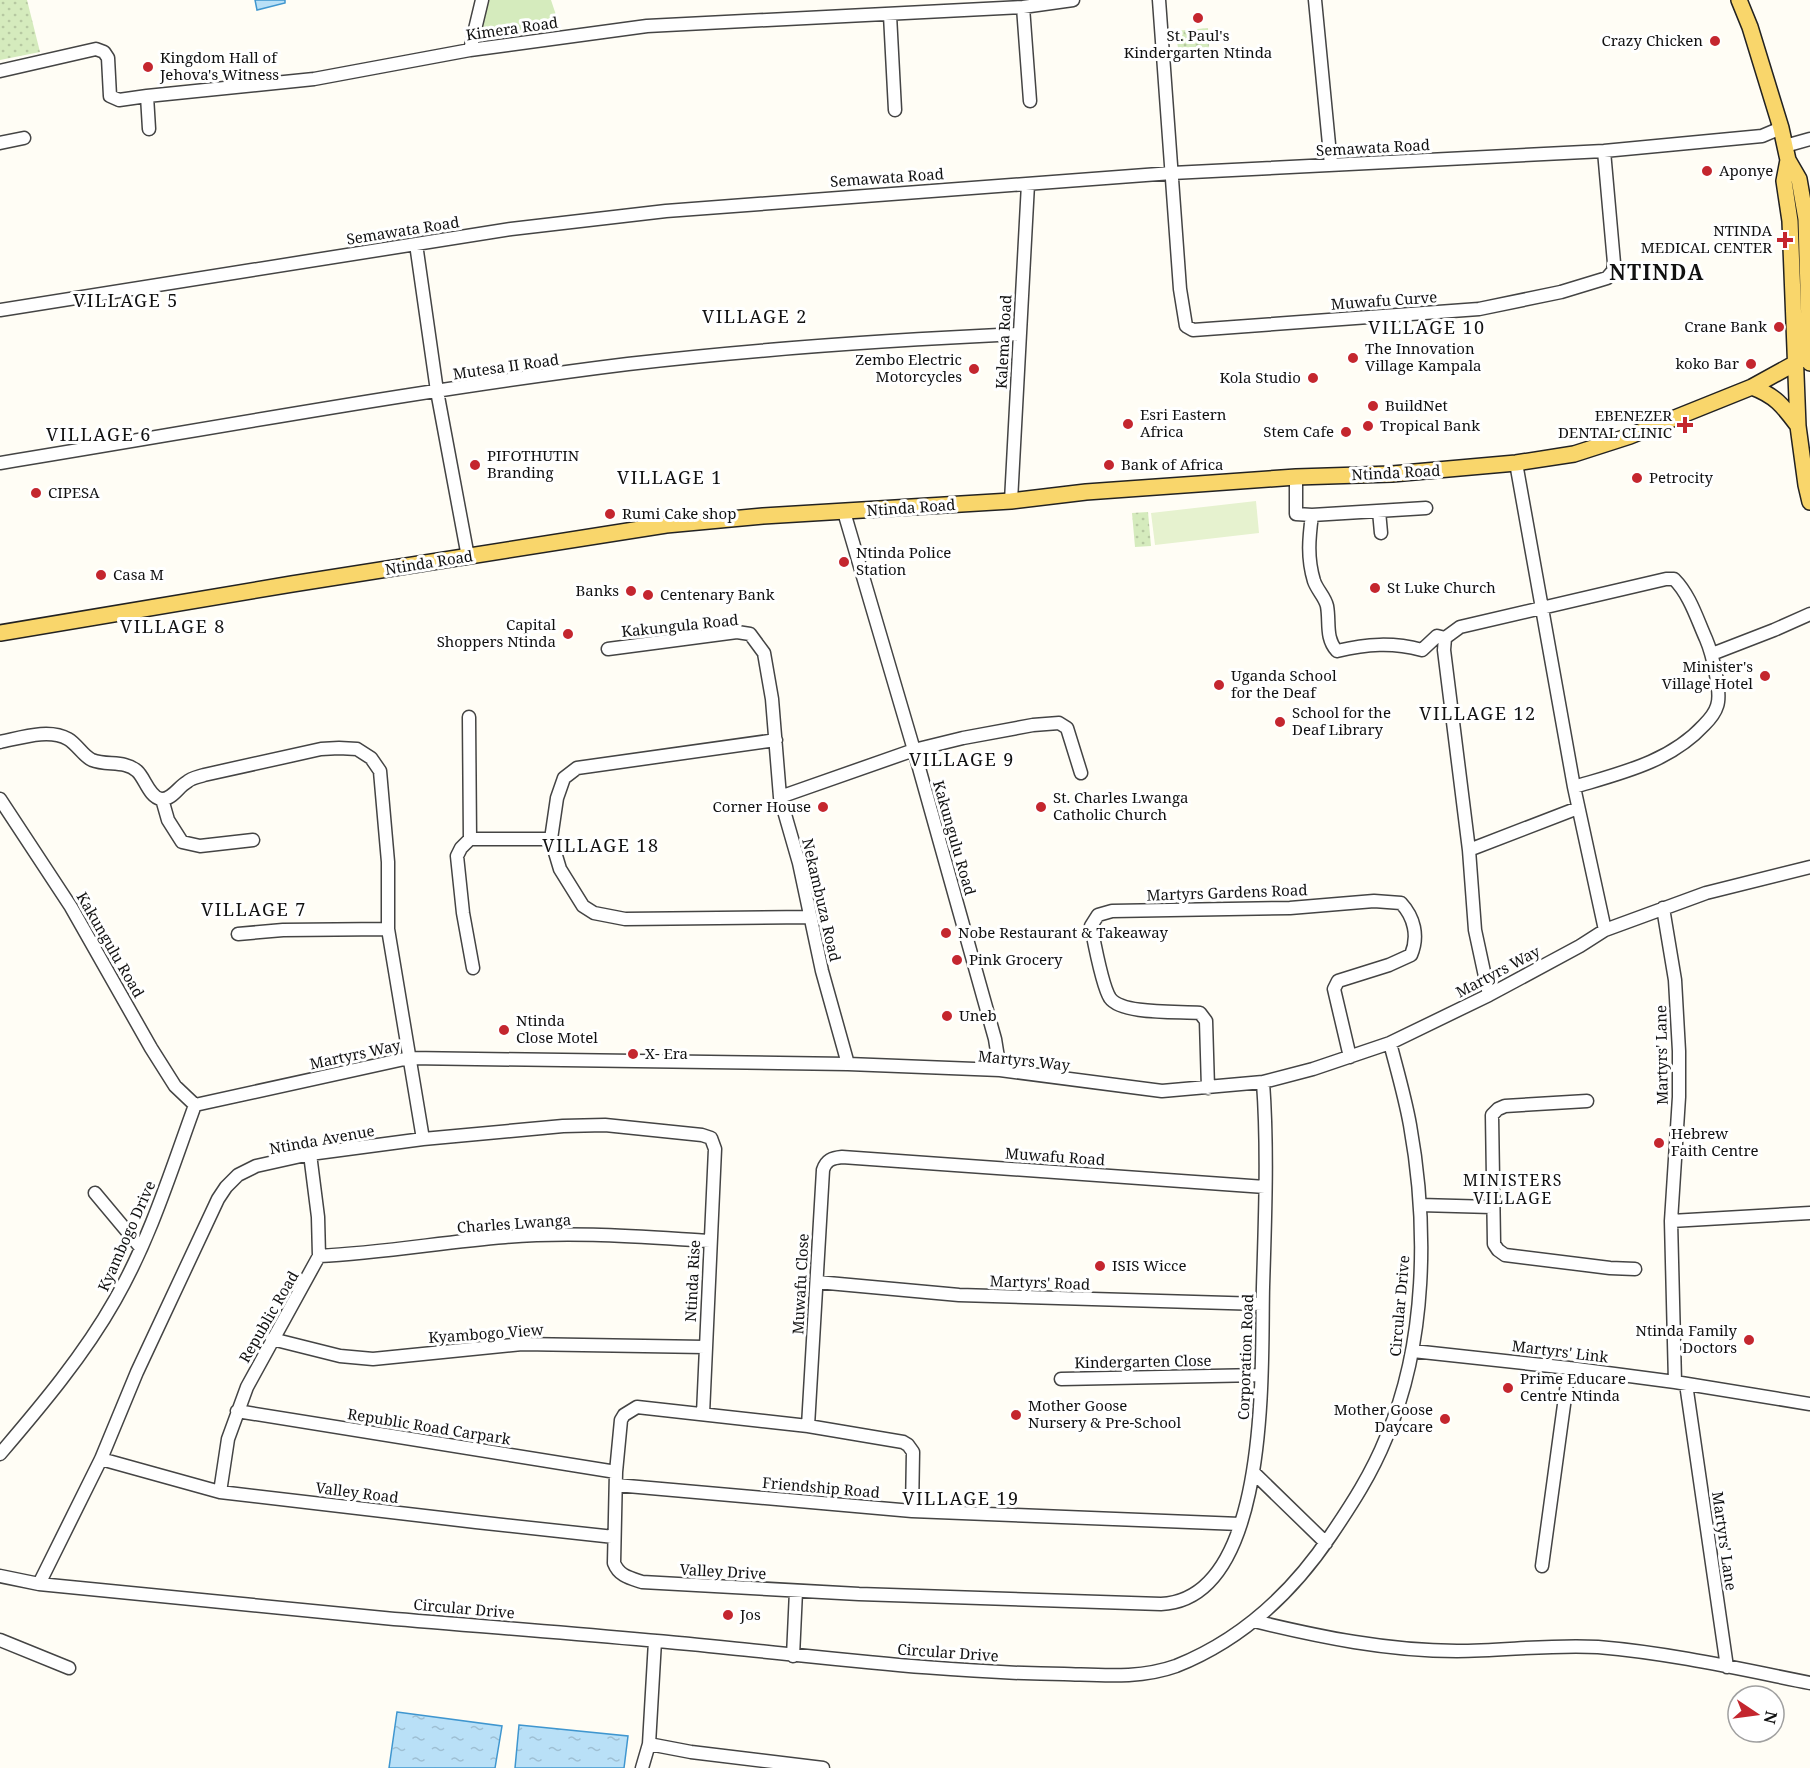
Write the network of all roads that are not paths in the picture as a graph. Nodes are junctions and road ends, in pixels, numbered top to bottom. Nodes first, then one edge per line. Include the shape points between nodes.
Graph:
1 (482, 0) edge
2 (1073, 0) edge
3 (1159, 0) edge
4 (1316, 0) edge
5 (1739, 0) edge
6 (1023, 7) junction
7 (890, 15) junction
8 (470, 50) junction
9 (0, 71) edge
10 (147, 96) junction
11 (1030, 101) dead end
12 (895, 111) dead end
13 (1781, 128) junction
14 (149, 129) dead end
15 (24, 138) dead end
16 (1810, 139) edge
17 (0, 143) edge
18 (1604, 151) junction
19 (1786, 153) junction
20 (1330, 165) junction
21 (1172, 172) junction
22 (1028, 184) junction
23 (1807, 198) edge
24 (416, 244) junction
25 (0, 310) edge
26 (1020, 334) junction
27 (1810, 355) edge
28 (1794, 365) junction
29 (1810, 366) edge
30 (1752, 387) junction
31 (437, 391) junction
32 (1798, 426) junction
33 (0, 463) edge
34 (1515, 463) junction
35 (1296, 477) junction
36 (1011, 501) junction
37 (1810, 502) edge
38 (1426, 508) dead end
39 (1379, 511) junction
40 (844, 512) junction
41 (1312, 515) junction
42 (1381, 533) dead end
43 (468, 557) junction
44 (1541, 609) junction
45 (1810, 614) edge
46 (0, 633) edge
47 (1445, 638) junction
48 (608, 649) dead end
49 (1712, 654) junction
50 (469, 717) dead end
51 (776, 740) junction
52 (0, 742) edge
53 (914, 750) junction
54 (1081, 773) dead end
55 (1574, 787) junction
56 (780, 797) junction
57 (0, 799) edge
58 (162, 799) junction
59 (1578, 808) junction
60 (470, 839) junction
61 (551, 839) junction
62 (253, 840) dead end
63 (1469, 850) junction
64 (1810, 867) edge
65 (1663, 908) junction
66 (811, 917) junction
67 (388, 929) junction
68 (1605, 930) junction
69 (238, 934) dead end
70 (473, 968) dead end
71 (1489, 995) junction
72 (1390, 1043) junction
73 (1350, 1057) junction
74 (409, 1058) junction
75 (848, 1064) junction
76 (1000, 1070) junction
77 (1263, 1082) junction
78 (1208, 1089) junction
79 (1587, 1101) dead end
80 (195, 1105) junction
81 (423, 1139) junction
82 (715, 1149) joint
83 (310, 1154) junction
84 (842, 1157) joint
85 (1265, 1187) junction
86 (94, 1193) dead end
87 (1420, 1205) junction
88 (1492, 1207) junction
89 (1810, 1214) edge
90 (1671, 1221) junction
91 (710, 1240) junction
92 (141, 1248) junction
93 (319, 1256) junction
94 (1635, 1269) dead end
95 (816, 1282) junction
96 (1262, 1304) junction
97 (272, 1340) junction
98 (705, 1347) junction
99 (1413, 1351) junction
100 (1569, 1368) junction
101 (1261, 1375) junction
102 (1061, 1379) dead end
103 (1680, 1383) junction
104 (1810, 1404) edge
105 (237, 1411) junction
106 (703, 1414) junction
107 (808, 1426) junction
108 (0, 1454) edge
109 (101, 1459) junction
110 (1253, 1472) junction
111 (616, 1478) junction
112 (220, 1492) junction
113 (912, 1511) junction
114 (1240, 1524) junction
115 (614, 1537) junction
116 (1326, 1543) junction
117 (1542, 1566) dead end
118 (0, 1576) edge
119 (39, 1584) junction
120 (796, 1591) junction
121 (1175, 1603) joint
122 (1254, 1621) junction
123 (0, 1640) edge
124 (655, 1641) junction
125 (793, 1656) junction
126 (1727, 1667) junction
127 (69, 1668) dead end
128 (1810, 1683) edge
129 (649, 1744) junction
130 (642, 1768) edge
131 (823, 1768) edge

1 - 8 street
2 - 6 street, Kimera Road
3 - 21 street
4 - 20 street
5 - 13 main road
6 - 7 street, Kimera Road
6 - 11 street
7 - 8 street, Kimera Road via 647,26
7 - 12 street
8 - 10 street, Kimera Road via 314,79
9 - 10 street, Kimera Road via 96,49 108,58 110,96 120,100
10 - 14 street
13 - 18 street, Semawata Road via 1762,136
13 - 19 main road
15 - 17 street
16 - 19 street
18 - 20 street, Semawata Road
18 - 21 street, Muwafu Curve via 1614,262 1607,278 1479,309 1193,330 1186,326 1180,289
19 - 23 main road
19 - 28 main road via 1784,181 1790,221
20 - 21 street, Semawata Road
21 - 22 street, Semawata Road
22 - 24 street, Semawata Road via 666,211
22 - 26 street, Kalema Road
23 - 27 main road
24 - 25 street, Semawata Road
24 - 31 street
26 - 31 street, Mutesa II Road via 790,347
26 - 36 street, Kalema Road
27 - 28 main road, Ntinda Road
27 - 29 main road
28 - 30 main road, Ntinda Road
28 - 32 main road
30 - 32 main road via 1782,404
30 - 34 main road, Ntinda Road via 1574,454
31 - 33 street, Mutesa II Road
31 - 43 street
32 - 37 main road
34 - 35 main road, Ntinda Road via 1392,474
34 - 44 street
35 - 36 main road, Ntinda Road
35 - 41 street via 1296,514
36 - 40 main road, Ntinda Road
38 - 39 street
39 - 41 street
39 - 42 street
40 - 43 main road, Ntinda Road via 666,525
40 - 53 street, Kakungulu Road
41 - 47 street via 1309,557 1315,583 1327,604 1331,644 1337,651 1382,644 1422,650 1437,636
43 - 46 main road, Ntinda Road
44 - 47 street via 1460,627
44 - 49 street via 1674,579 1683,589
44 - 55 street
45 - 49 street
47 - 63 street
48 - 51 street, Kakungula Road via 737,632 750,634 765,653
49 - 55 street via 1718,705 1691,739 1638,768
50 - 60 street
51 - 56 street, Nekambuza Road
51 - 61 street via 577,768 564,778
52 - 58 street via 60,735 94,761 130,767
53 - 54 street via 1059,723 1068,728
53 - 56 street
53 - 76 street, Kakungulu Road via 995,1039
55 - 59 street
56 - 66 street, Nekambuza Road
57 - 80 street, Kakungulu Road via 71,908 175,1086
58 - 62 street via 168,820 182,842 200,846
58 - 67 street via 204,774 321,749 357,749 371,758 380,771 388,862
59 - 63 street
59 - 68 street
60 - 61 street
60 - 70 street via 458,856
61 - 66 street via 560,869 583,906 594,913 625,919
63 - 71 street via 1474,930
64 - 65 street, Martyrs Way
65 - 68 street, Martyrs Way
65 - 90 street, Martyrs' Lane via 1675,980 1679,1051
66 - 75 street, Nekambuza Road
67 - 69 street
67 - 74 street
68 - 71 street, Martyrs Way
71 - 72 street, Martyrs Way
72 - 73 street, Martyrs Way
72 - 87 street, Circular Drive via 1410,1122
73 - 77 street, Martyrs Way
73 - 78 street, Martyrs Gardens Road via 1335,984 1411,955 1415,939 1413,921 1401,903 1112,911 1098,915 1091,926 1110,998 1135,1010 1200,1013 1206,1021
74 - 75 street, Martyrs Way
74 - 80 street, Martyrs Way
74 - 81 street
75 - 76 street, Martyrs Way
76 - 78 street, Martyrs Way via 1162,1091
77 - 78 street, Martyrs Way
77 - 85 street, Corporation Road
79 - 88 street via 1505,1106 1492,1115
80 - 92 street, Kyambogo Drive
81 - 82 street, Ntinda Avenue via 605,1125 702,1135 711,1138
81 - 83 street, Ntinda Avenue
82 - 91 street, Ntinda Rise
83 - 93 street
83 - 109 street, Ntinda Avenue via 256,1166 226,1187 137,1372
84 - 85 street, Muwafu Road
84 - 95 street, Muwafu Close via 833,1158 823,1170
85 - 96 street, Corporation Road
86 - 92 street
87 - 88 street
87 - 99 street, Circular Drive
88 - 94 street via 1494,1244 1505,1255
89 - 90 street
90 - 103 street, Martyrs' Lane
91 - 93 street, Charles Lwanga via 584,1235 506,1237
91 - 98 street, Ntinda Rise
92 - 108 street, Kyambogo Drive via 102,1322
93 - 97 street, Republic Road
95 - 96 street, Martyrs' Road via 959,1295
95 - 107 street, Muwafu Close
96 - 101 street, Corporation Road
97 - 98 street, Kyambogo View via 340,1356 373,1359 522,1344
97 - 105 street, Republic Road
98 - 106 street, Ntinda Rise
99 - 100 street, Martyrs' Link
99 - 116 street, Circular Drive via 1387,1437 1357,1496
100 - 103 street, Martyrs' Link
100 - 117 street
101 - 102 street, Kindergarten Close
101 - 110 street, Corporation Road
103 - 104 street, Martyrs' Link
103 - 126 street, Martyrs' Lane
105 - 111 street, Republic Road Carpark
105 - 112 street, Republic Road via 228,1439
106 - 107 street, Valley Drive
106 - 111 street, Valley Drive via 637,1407 629,1410 619,1429
107 - 113 street, Valley Drive via 908,1445 913,1452
109 - 112 street, Valley Road
109 - 119 street, Ntinda Avenue
110 - 114 street, Corporation Road
110 - 116 street
111 - 113 street, Friendship Road
111 - 115 street, Valley Drive
112 - 115 street, Valley Road
113 - 114 street, Friendship Road
114 - 121 street, Corporation Road via 1216,1575
115 - 120 street, Valley Drive via 617,1570 642,1582
116 - 122 street, Circular Drive via 1280,1599
118 - 119 street, Circular Drive
119 - 124 street, Circular Drive
120 - 121 street, Valley Drive
120 - 125 street
122 - 125 street, Circular Drive via 1216,1647 1176,1665 1132,1675 1033,1674
122 - 126 street via 1377,1646 1458,1651 1596,1647
123 - 127 street
124 - 125 street, Circular Drive
124 - 129 street
126 - 128 street
129 - 130 street
129 - 131 street

